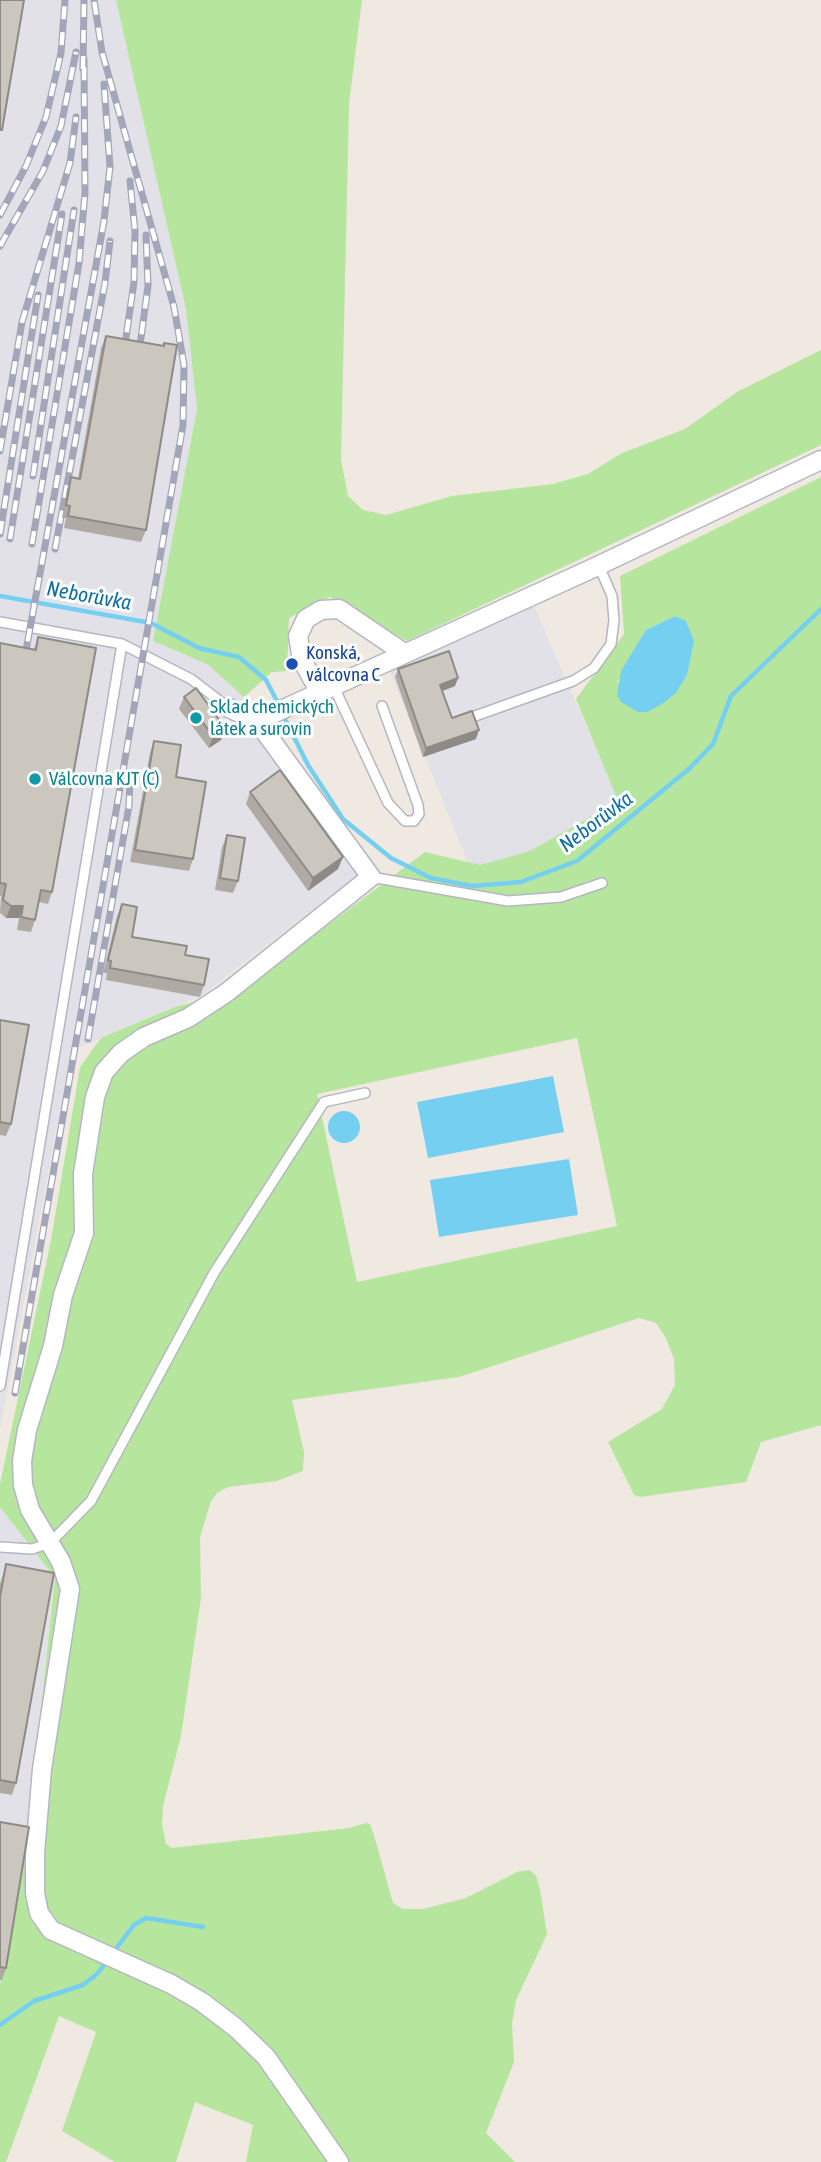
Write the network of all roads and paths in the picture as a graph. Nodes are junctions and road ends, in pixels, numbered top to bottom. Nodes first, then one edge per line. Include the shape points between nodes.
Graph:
1 (821, 460) edge
2 (599, 565) junction
3 (0, 622) edge
4 (122, 644) junction
5 (404, 653) junction
6 (326, 688) junction
7 (382, 706) dead end
8 (229, 708) joint
9 (475, 716) edge
10 (260, 719) junction
11 (371, 877) junction
12 (602, 883) dead end
13 (365, 1093) dead end
14 (0, 1386) edge
15 (50, 1543) junction
16 (0, 1547) edge
17 (339, 2162) edge

1 - 2 street
2 - 5 street
2 - 9 lane via 612,596 614,620 611,644 594,668 573,681
3 - 4 lane
4 - 8 lane via 191,680
4 - 14 lane
5 - 6 street
5 - 6 street via 339,609 321,610 306,619 298,636 302,660
6 - 7 lane via 388,803 405,821 414,821 418,805
6 - 10 street
8 - 10 street
10 - 11 street
11 - 12 lane via 509,901 561,897
11 - 15 street via 226,993 188,1018 144,1037 104,1072 95,1097 83,1174 84,1233 63,1295 22,1461 30,1510
13 - 15 lane via 324,1102 214,1273 91,1501
15 - 16 lane via 32,1549
15 - 17 street via 70,1589 42,1769 35,1853 39,1913 51,1930 172,1984 236,2028 266,2057

